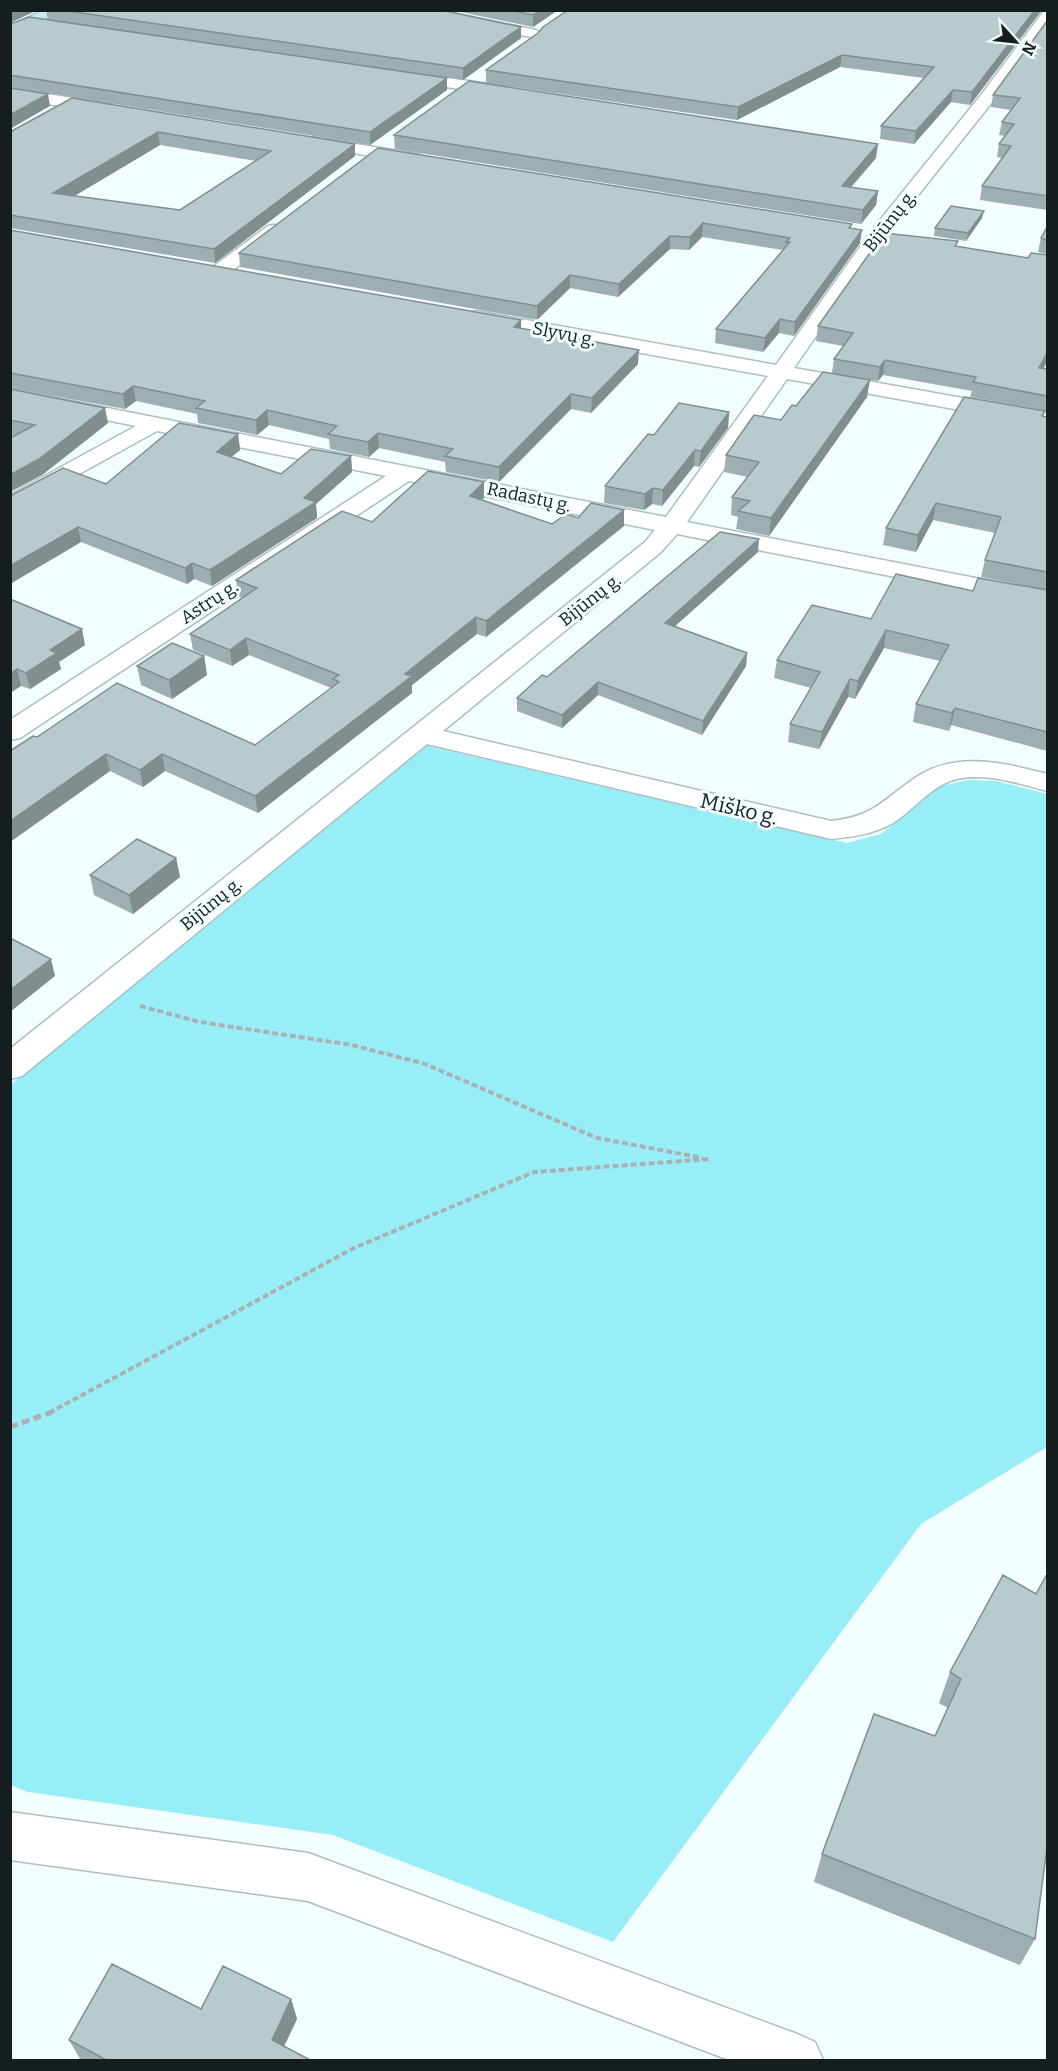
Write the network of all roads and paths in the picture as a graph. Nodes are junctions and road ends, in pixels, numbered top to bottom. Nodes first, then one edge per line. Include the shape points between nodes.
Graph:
1 (413, 10) edge
2 (463, 10) edge
3 (1047, 15) edge
4 (55, 18) edge
5 (31, 22) joint
6 (542, 30) junction
7 (10, 32) edge
8 (523, 47) edge
9 (487, 73) edge
10 (386, 74) edge
11 (469, 86) junction
12 (10, 93) edge
13 (526, 94) edge
14 (450, 99) edge
15 (72, 103) junction
16 (130, 112) edge
17 (46, 118) edge
18 (294, 139) edge
19 (394, 139) dead end
20 (375, 152) junction
21 (434, 162) edge
22 (357, 166) edge
23 (284, 222) edge
24 (197, 266) edge
25 (220, 270) junction
26 (244, 274) edge
27 (454, 313) edge
28 (780, 374) junction
29 (10, 395) edge
30 (1047, 420) edge
31 (153, 423) junction
32 (406, 472) junction
33 (10, 505) edge
34 (671, 526) junction
35 (1047, 600) edge
36 (10, 732) edge
37 (419, 734) junction
38 (1047, 783) edge
39 (99, 995) junction
40 (10, 1067) edge
41 (10, 1427) edge
42 (10, 1836) edge
43 (797, 2061) edge

1 - 6 street
2 - 6 street
3 - 28 street, Bijūnų g. via 987,98 878,234
4 - 5 street
5 - 7 street
6 - 8 street
9 - 11 street
10 - 11 street
11 - 13 street
11 - 14 street
12 - 15 street
15 - 16 street
15 - 17 street
18 - 20 street
19 - 20 street
20 - 21 street
20 - 22 street
23 - 25 street
24 - 25 street
25 - 26 street
27 - 28 street, Slyvų g.
28 - 30 street, Slyvų g.
28 - 34 street, Bijūnų g.
29 - 31 street, Radastų g.
31 - 32 street, Radastų g.
31 - 33 street
32 - 34 street, Radastų g.
32 - 36 street, Astrų g.
34 - 35 street, Radastų g.
34 - 37 street, Bijūnų g. via 623,573
37 - 38 street, Miško g. via 831,830 882,817 924,783 953,771 987,771
37 - 39 street, Bijūnų g.
39 - 40 street, Bijūnų g.
39 - 41 path via 200,1022 352,1045 425,1064 597,1138 709,1159 534,1172 354,1248 42,1417
42 - 43 street via 308,1877

